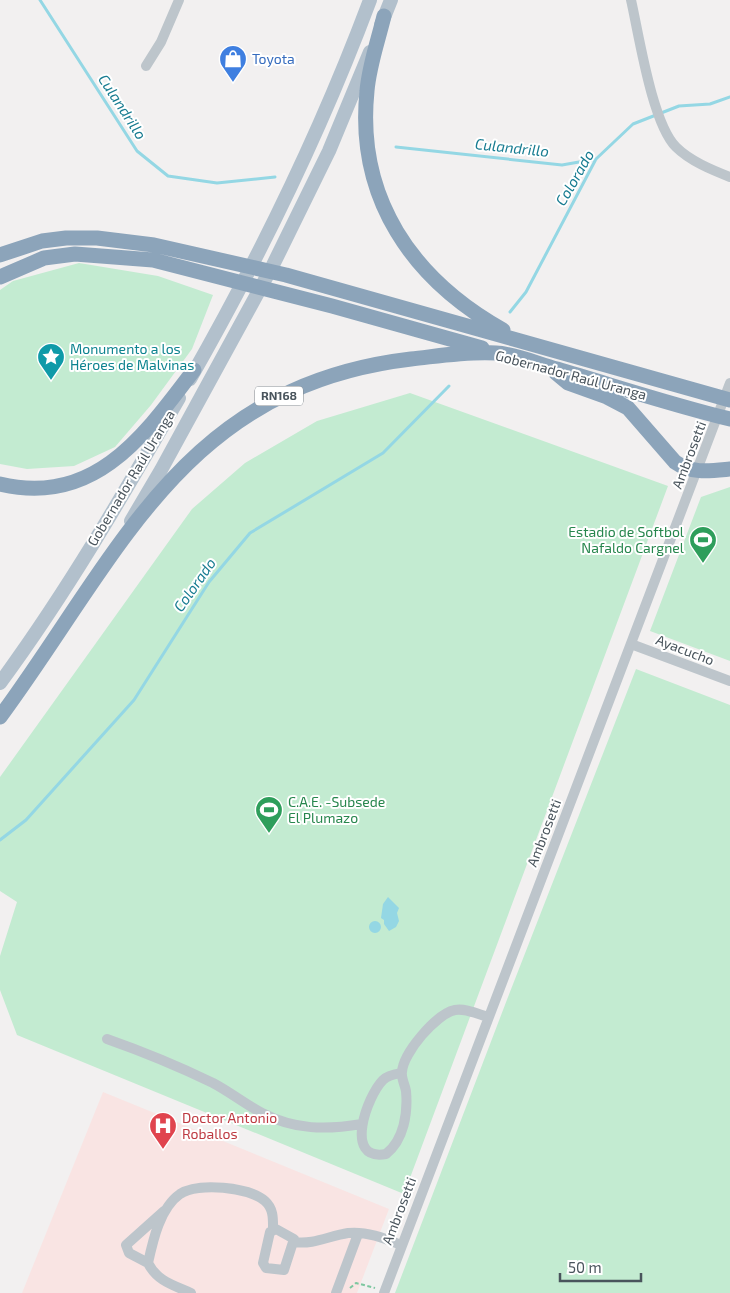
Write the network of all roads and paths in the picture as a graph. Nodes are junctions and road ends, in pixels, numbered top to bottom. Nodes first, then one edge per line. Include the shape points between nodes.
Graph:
1 (179, 0) edge
2 (370, 0) edge
3 (391, 0) edge
4 (631, 0) edge
5 (384, 16) junction
6 (146, 66) dead end
7 (730, 177) edge
8 (0, 255) edge
9 (0, 276) edge
10 (526, 343) junction
11 (498, 353) junction
12 (549, 367) junction
13 (194, 370) junction
14 (730, 384) edge
15 (730, 400) edge
16 (730, 419) edge
17 (730, 469) edge
18 (698, 472) junction
19 (0, 484) edge
20 (116, 547) junction
21 (631, 644) junction
22 (730, 681) edge
23 (0, 683) edge
24 (0, 717) edge
25 (488, 1017) junction
26 (107, 1038) dead end
27 (402, 1073) junction
28 (362, 1124) junction
29 (165, 1210) junction
30 (273, 1230) junction
31 (358, 1234) junction
32 (294, 1242) junction
33 (401, 1245) junction
34 (148, 1263) junction
35 (384, 1292) edge
36 (191, 1293) edge
37 (336, 1293) edge
38 (345, 1293) edge

1 - 6 street via 161,42
2 - 13 main road, Gobernador Raúl Uranga via 310,143 256,257
3 - 5 main road, Gobernador Raúl Uranga
4 - 7 street via 654,98 665,129 676,147
5 - 10 highway via 367,90 365,138 370,168 382,204 410,254 428,274 473,312
5 - 20 main road, Gobernador Raúl Uranga via 329,151 272,264 166,462
8 - 10 highway, Gobernador Raúl Uranga via 42,241 66,238 154,244 286,275
9 - 11 highway via 44,258 75,254 153,260
10 - 15 highway, Gobernador Raúl Uranga
11 - 12 highway, Gobernador Raúl Uranga / RN168
11 - 20 highway, Gobernador Raúl Uranga / RN168 via 453,354 377,363 306,384 276,398 241,418 189,460
12 - 16 highway, Gobernador Raúl Uranga / RN168
12 - 18 highway via 568,383 607,396 628,408 675,462
13 - 19 highway via 150,429 94,474 66,486 49,489
13 - 23 main road, Gobernador Raúl Uranga via 117,506
14 - 18 street, Ambrosetti
17 - 18 highway
18 - 21 street, Ambrosetti
20 - 24 highway, Gobernador Raúl Uranga / RN168
21 - 22 street, Ayacucho
21 - 25 street, Ambrosetti
25 - 27 street via 455,1010 439,1016 409,1054
25 - 33 street, Ambrosetti
26 - 28 street via 164,1059 263,1113 293,1125 321,1129
27 - 28 street via 383,1080 374,1093
27 - 28 street via 406,1116 398,1142 380,1156 367,1152 363,1146
29 - 30 street via 179,1194 195,1186 219,1187 265,1201 272,1211
29 - 34 street
29 - 34 street via 126,1245 129,1253
30 - 32 street via 293,1236
30 - 32 street via 263,1263 266,1268 286,1269
31 - 32 street via 305,1244
31 - 33 street via 378,1236
31 - 37 street
33 - 35 street, Ambrosetti
34 - 36 street via 161,1280
35 - 38 path via 356,1282

